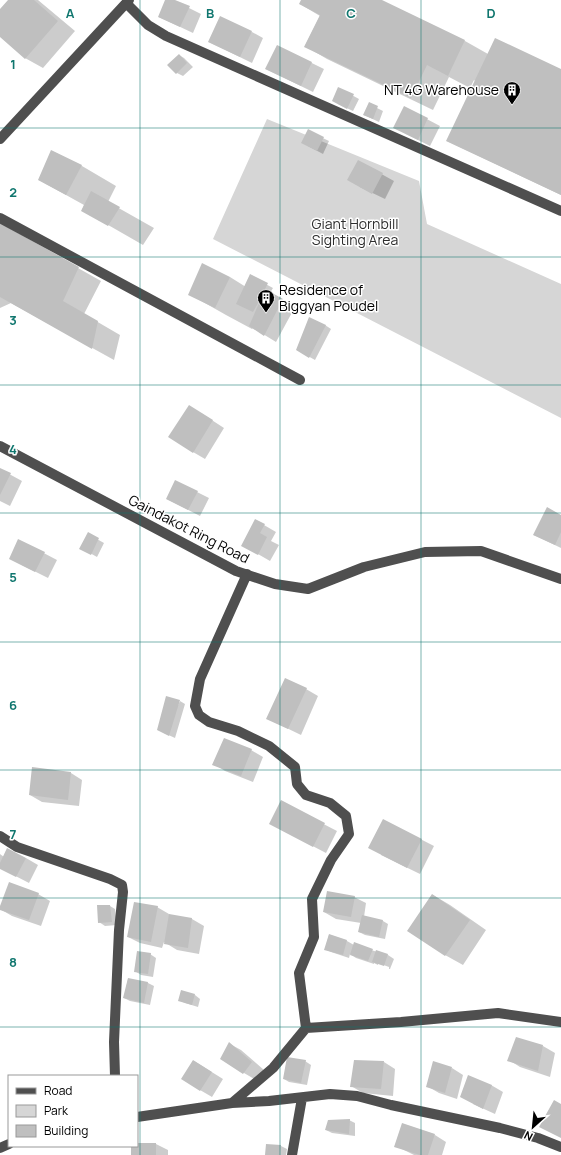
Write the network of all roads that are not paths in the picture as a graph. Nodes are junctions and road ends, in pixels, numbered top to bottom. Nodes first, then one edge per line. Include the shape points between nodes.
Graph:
1 (128, 1) edge
2 (0, 140) edge
3 (561, 211) edge
4 (0, 218) edge
5 (300, 380) dead end
6 (0, 446) edge
7 (246, 574) junction
8 (561, 579) edge
9 (0, 836) edge
10 (561, 1022) edge
11 (306, 1028) junction
12 (114, 1075) edge
13 (302, 1098) junction
14 (232, 1103) junction
15 (138, 1117) edge
16 (561, 1147) edge
17 (292, 1155) edge

1 - 2 street
1 - 3 street via 148,25 166,36
4 - 5 street
6 - 7 street, Gaindakot Ring Road
7 - 8 street, Gaindakot Ring Road via 275,584 308,589 364,567 424,552 480,551
7 - 11 street via 200,679 195,706 198,715 209,722 238,731 270,746 295,767 297,784 306,795 330,803 346,816 350,834 331,860 312,899 314,937 299,973
9 - 12 street via 17,847 122,885
10 - 11 street via 498,1013
11 - 14 street via 273,1068
13 - 14 street
13 - 16 street via 330,1094 357,1096 500,1128
13 - 17 street
14 - 15 street

